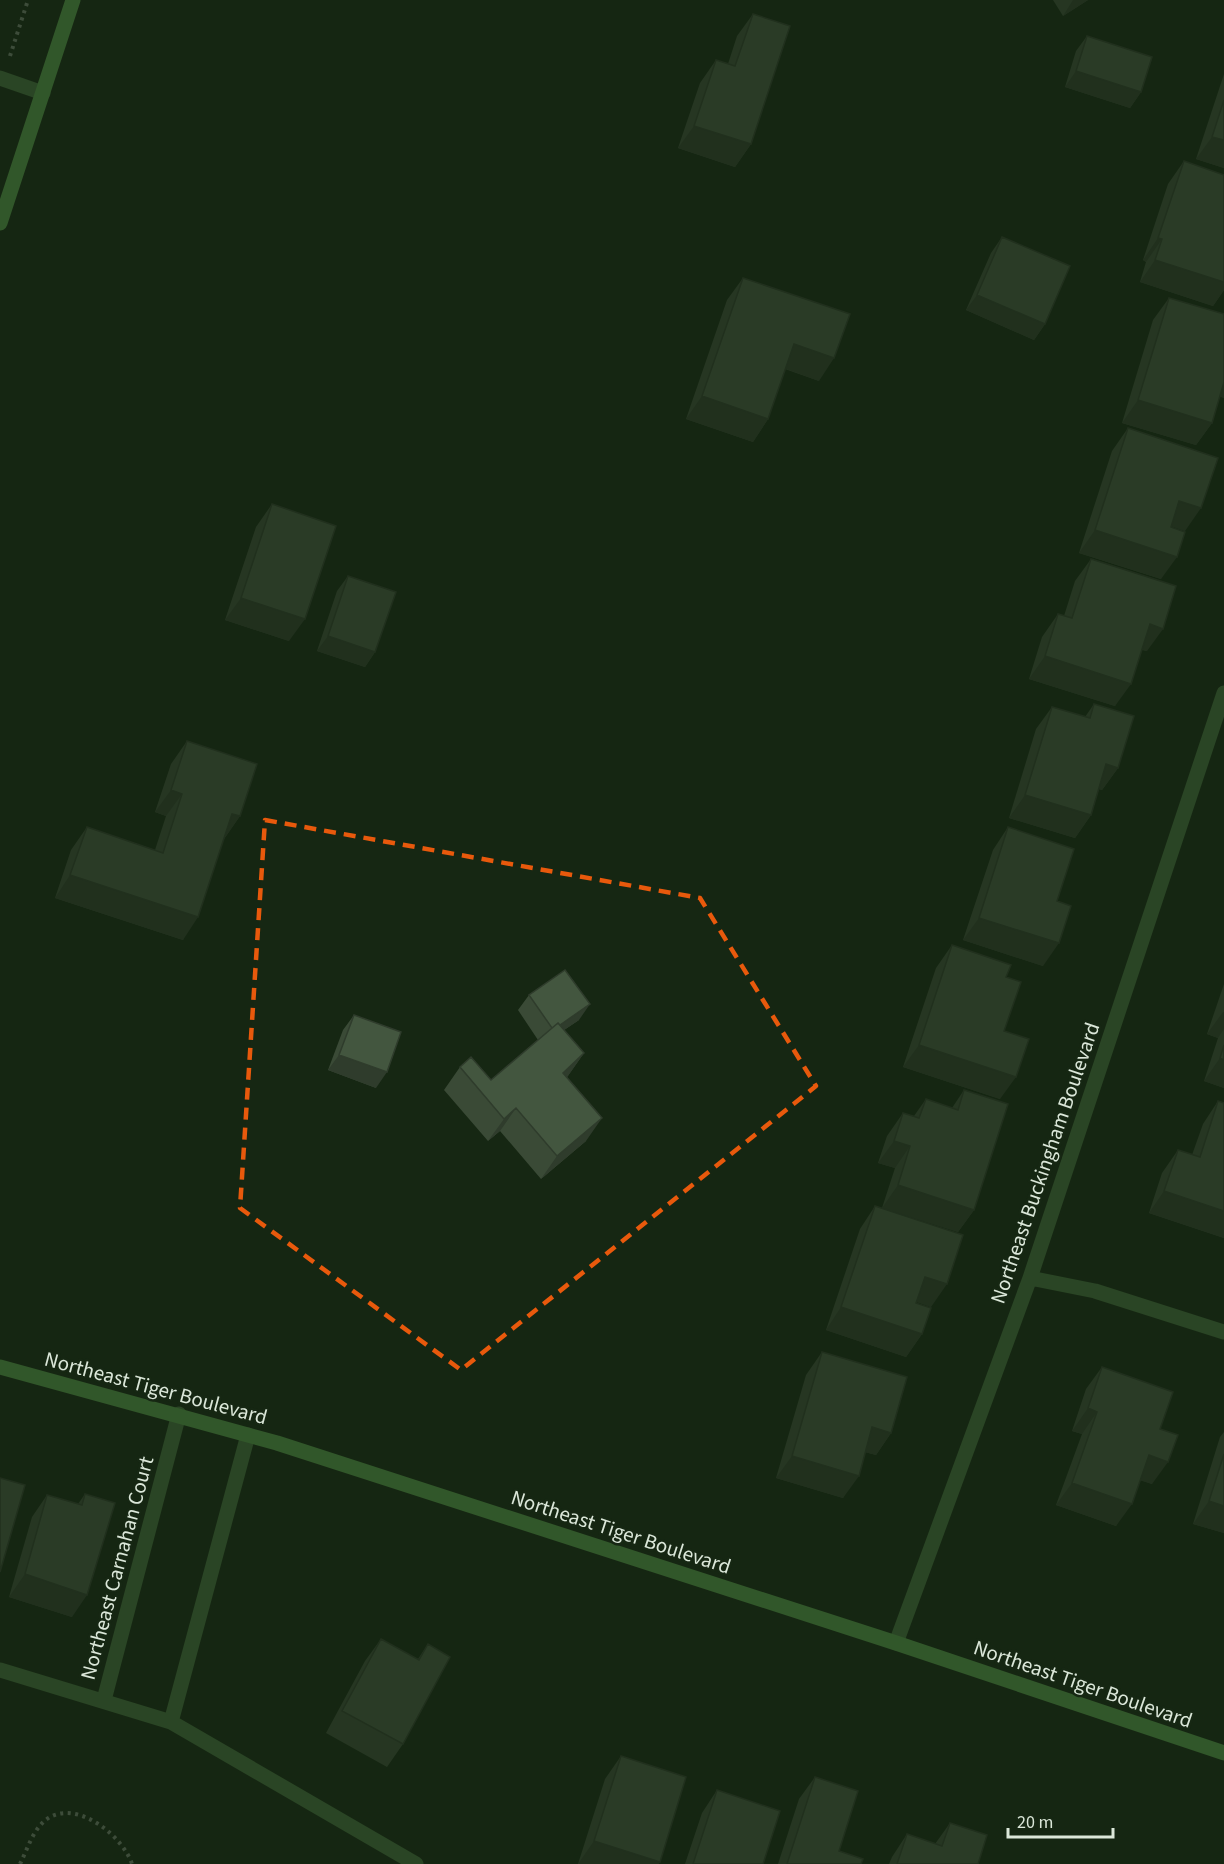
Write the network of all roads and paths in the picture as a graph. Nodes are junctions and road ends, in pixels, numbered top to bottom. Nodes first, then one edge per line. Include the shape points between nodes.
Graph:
1 (28, 0) edge
2 (73, 0) edge
3 (1, 78) edge
4 (43, 93) junction
5 (0, 223) edge
6 (1224, 693) edge
7 (1030, 1278) junction
8 (1224, 1332) edge
9 (0, 1367) edge
10 (179, 1414) junction
11 (248, 1435) junction
12 (896, 1643) junction
13 (0, 1670) edge
14 (104, 1700) junction
15 (171, 1722) junction
16 (1224, 1753) edge
17 (20, 1864) edge
18 (132, 1864) edge
19 (416, 1864) edge

1 - 3 path
2 - 4 street
3 - 4 street
4 - 5 street
6 - 7 street, Northeast Buckingham Boulevard
7 - 8 street via 1095,1291
7 - 12 street, Northeast Buckingham Boulevard
9 - 10 street, Northeast Tiger Boulevard
10 - 11 street, Northeast Tiger Boulevard
10 - 14 street, Northeast Carnahan Court
11 - 12 street, Northeast Tiger Boulevard
11 - 15 street
12 - 16 street, Northeast Tiger Boulevard
13 - 14 street
14 - 15 street, Northeast Carnahan Court
15 - 19 street, Northeast Carnahan Court
17 - 18 path via 38,1827 63,1813 99,1824 127,1852

